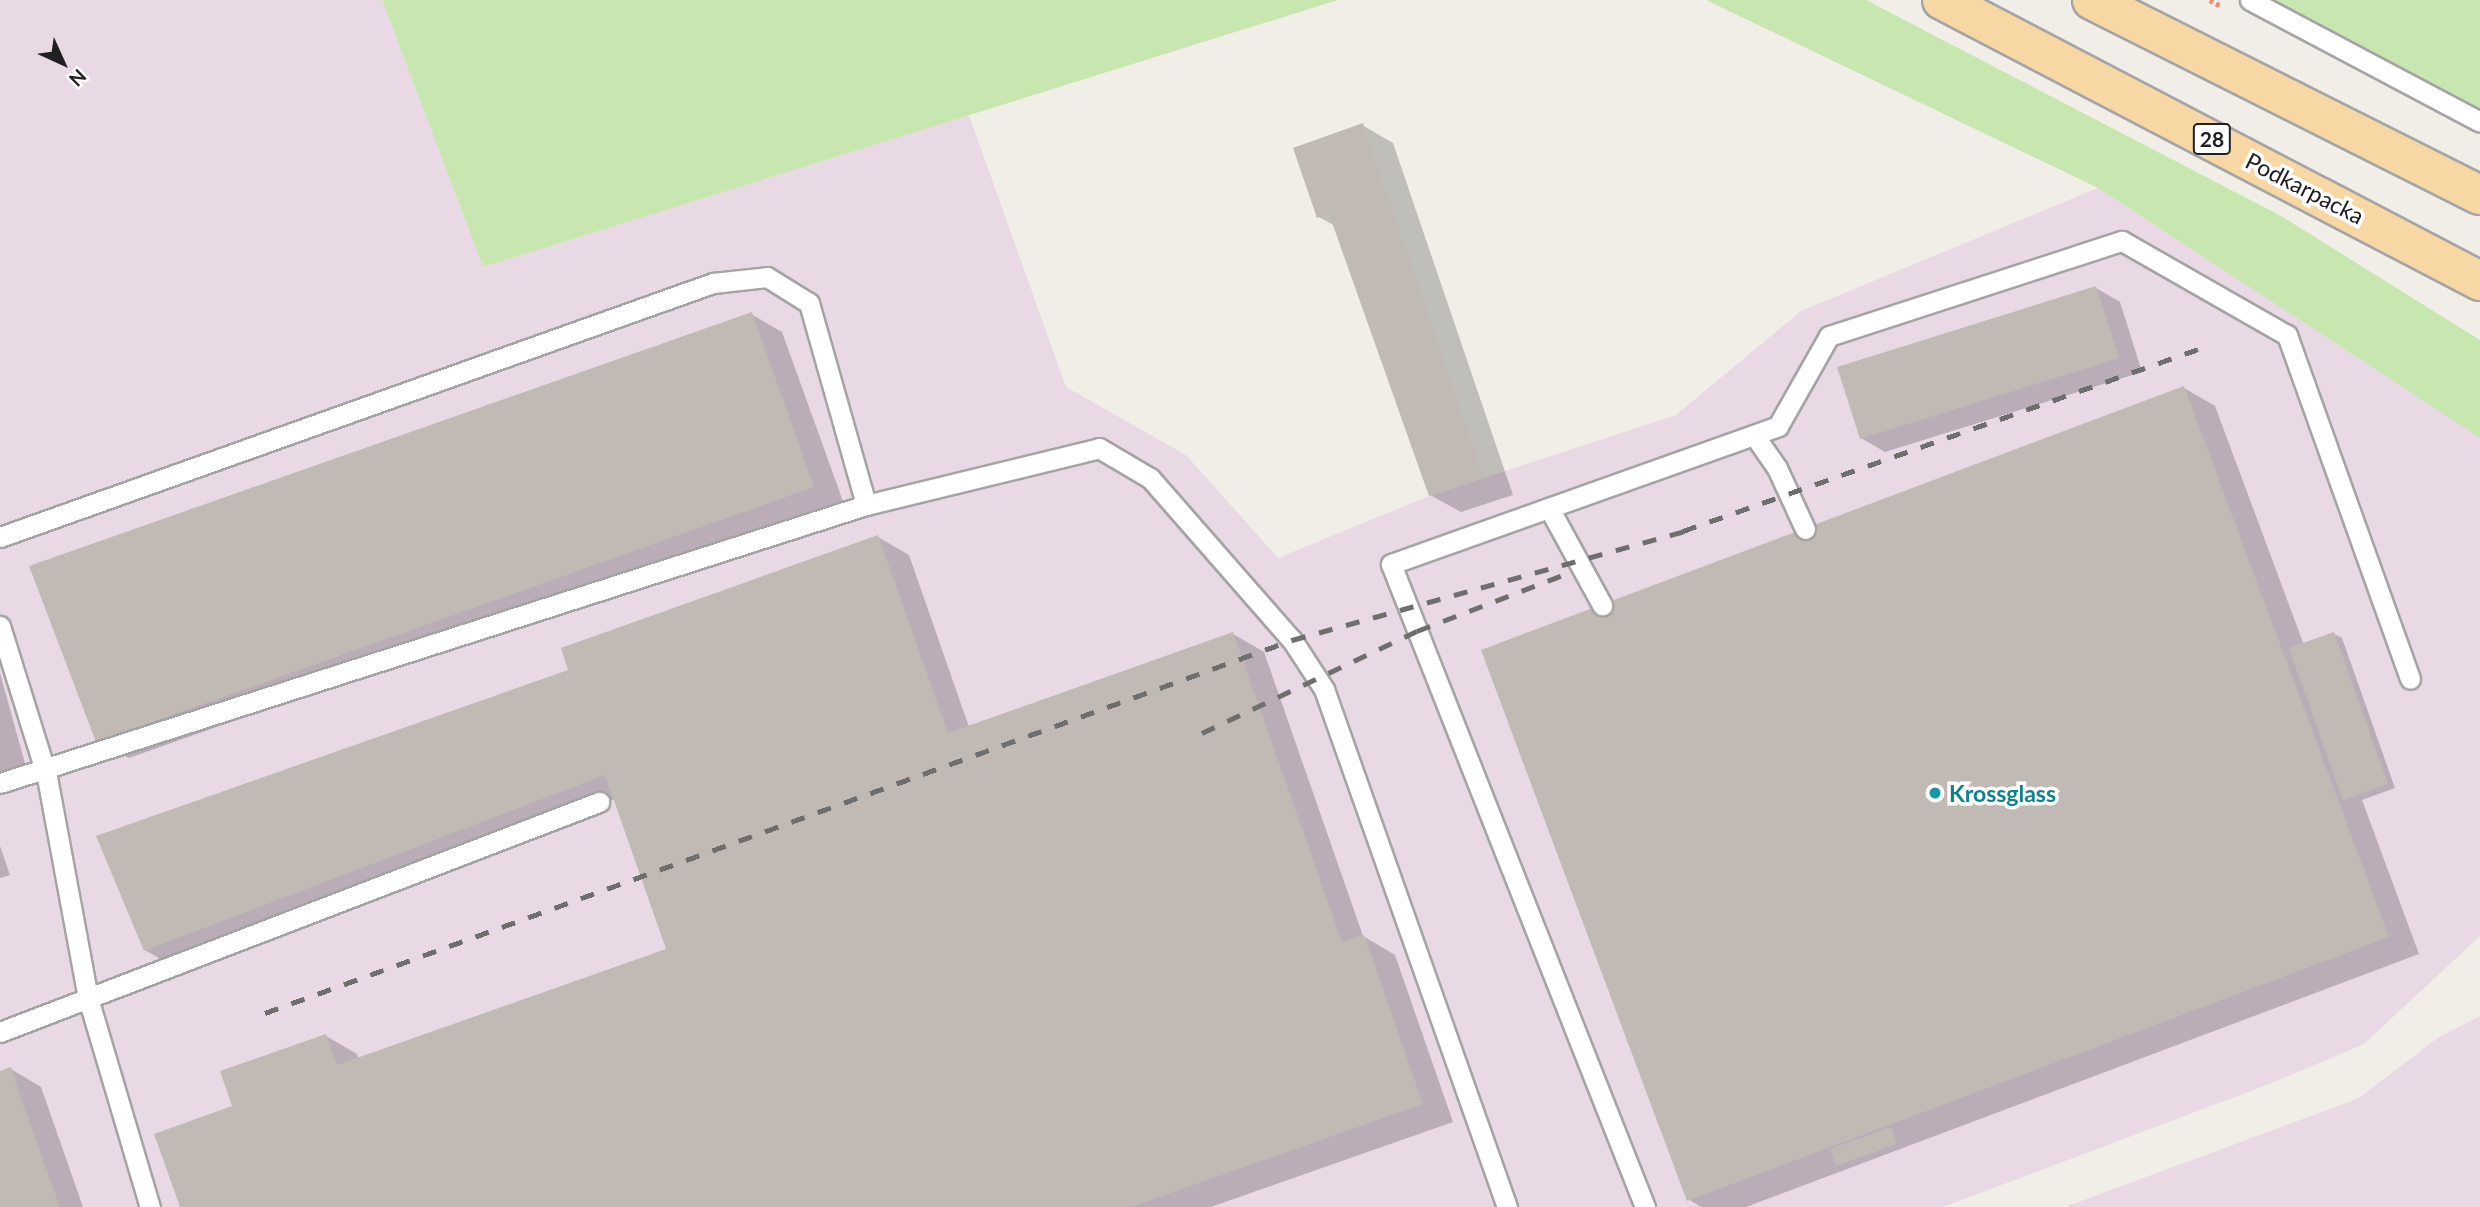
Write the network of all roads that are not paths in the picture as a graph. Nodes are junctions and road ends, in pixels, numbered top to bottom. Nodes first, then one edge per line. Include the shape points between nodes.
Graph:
1 (1942, 0) edge
2 (2092, 0) edge
3 (2250, 0) edge
4 (2480, 122) edge
5 (2480, 195) edge
6 (2480, 281) edge
7 (1754, 435) junction
8 (866, 505) junction
9 (1549, 508) junction
10 (1805, 529) dead end
11 (0, 537) edge
12 (1602, 605) dead end
13 (0, 626) edge
14 (2410, 680) dead end
15 (45, 769) junction
16 (0, 783) edge
17 (599, 802) dead end
18 (88, 998) junction
19 (0, 1032) edge
20 (150, 1207) edge
21 (1507, 1207) edge
22 (1645, 1207) edge

1 - 6 main road, Podkarpacka / 28
2 - 5 main road
3 - 4 lane
7 - 9 lane
7 - 10 lane via 1777,468
7 - 14 lane via 1778,426 1829,336 2122,241 2287,335
8 - 11 lane via 809,303 767,277 713,284
8 - 15 lane
8 - 21 lane via 1099,448 1150,478 1292,640 1324,689
9 - 12 lane
9 - 22 lane via 1391,564
13 - 15 lane
15 - 16 lane
15 - 18 lane
17 - 18 lane
18 - 19 lane
18 - 20 lane

